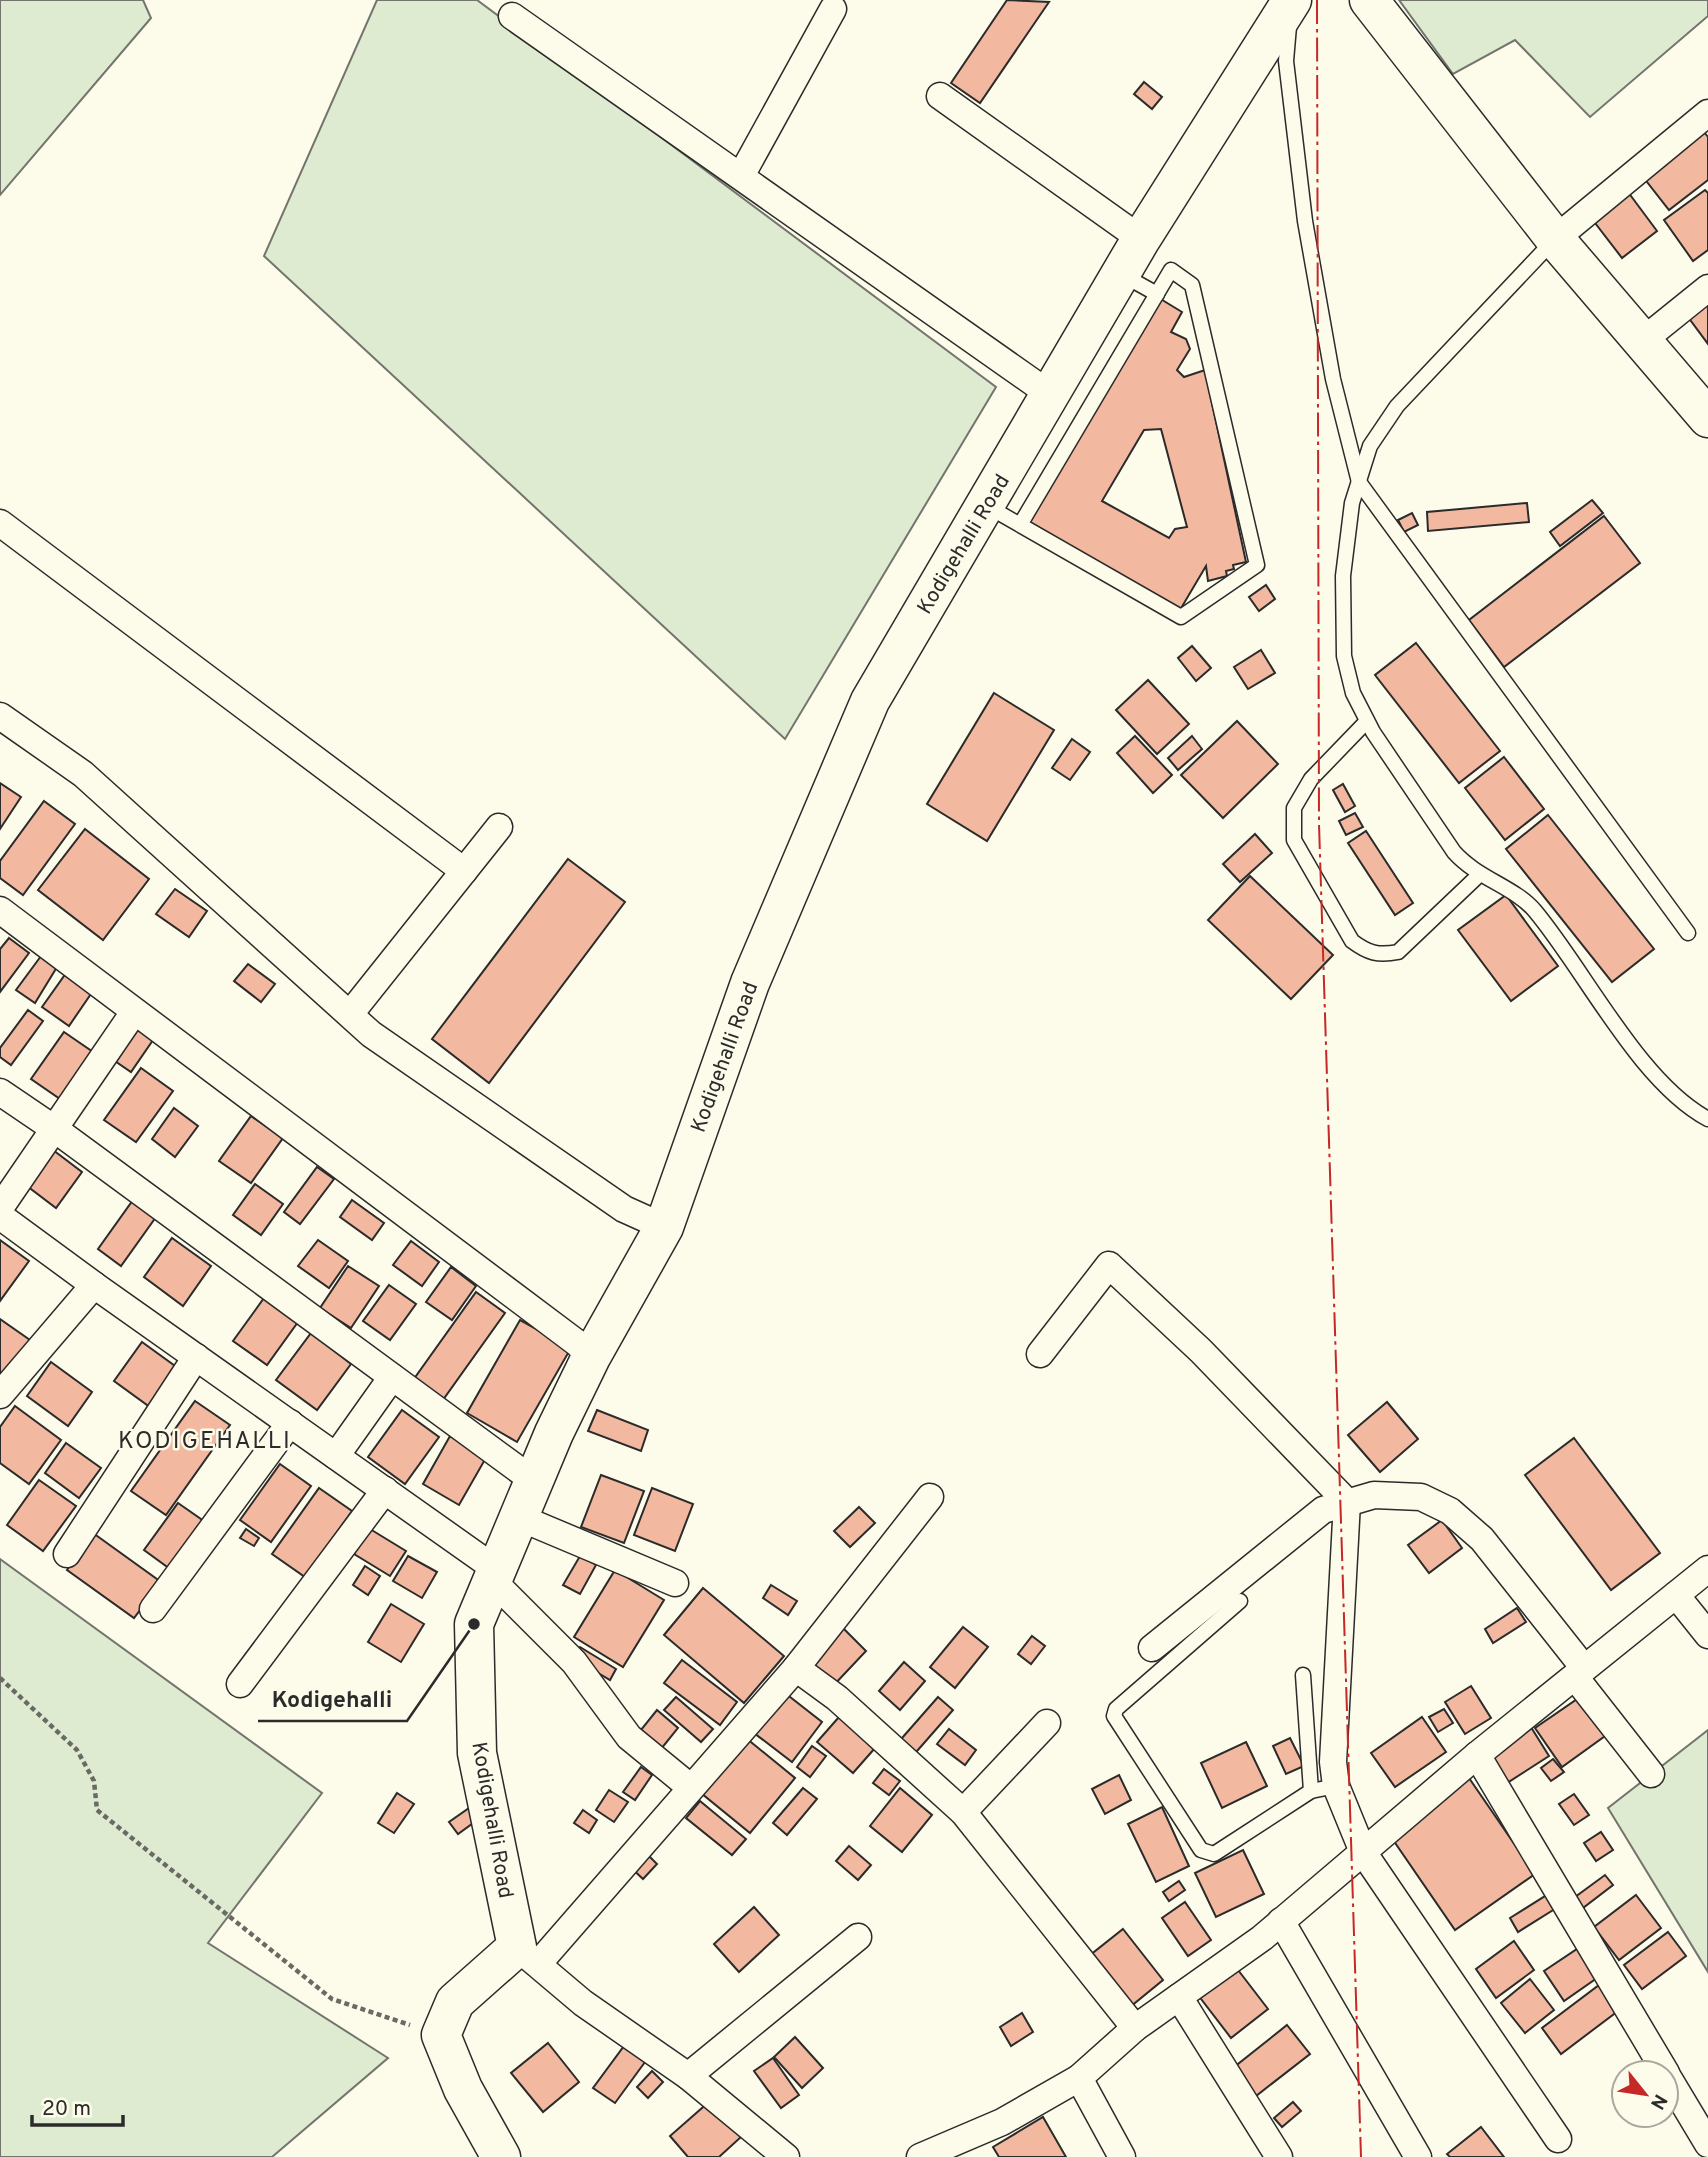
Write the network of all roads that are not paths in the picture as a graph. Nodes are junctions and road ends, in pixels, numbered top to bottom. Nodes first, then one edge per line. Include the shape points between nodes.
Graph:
1 (1369, 0) edge
2 (1291, 1) edge
3 (833, 9) dead end
4 (512, 16) dead end
5 (940, 96) dead end
6 (1708, 113) edge
7 (741, 176) junction
8 (1141, 239) junction
9 (1555, 239) junction
10 (1121, 274) junction
11 (1708, 288) edge
12 (1157, 294) junction
13 (1641, 342) junction
14 (1051, 395) junction
15 (1708, 418) edge
16 (1359, 482) junction
17 (986, 505) junction
18 (0, 523) edge
19 (1020, 525) junction
20 (0, 716) edge
21 (1367, 720) junction
22 (499, 827) dead end
23 (464, 871) junction
24 (1479, 875) junction
25 (0, 910) edge
26 (1688, 933) dead end
27 (134, 1012) junction
28 (349, 1014) junction
29 (0, 1091) edge
30 (1708, 1119) edge
31 (57, 1129) junction
32 (2, 1219) edge
33 (664, 1227) junction
34 (94, 1285) junction
35 (1040, 1354) dead end
36 (196, 1357) junction
37 (590, 1357) junction
38 (392, 1377) junction
39 (0, 1395) edge
40 (290, 1423) junction
41 (336, 1456) junction
42 (534, 1481) junction
43 (385, 1490) junction
44 (930, 1497) dead end
45 (1348, 1502) junction
46 (518, 1517) junction
47 (67, 1554) dead end
48 (1708, 1569) edge
49 (494, 1575) junction
50 (675, 1583) dead end
51 (1676, 1595) junction
52 (1240, 1601) dead end
53 (153, 1609) dead end
54 (1708, 1635) edge
55 (1152, 1648) dead end
56 (796, 1668) junction
57 (1580, 1672) junction
58 (1303, 1675) dead end
59 (240, 1684) dead end
60 (1047, 1723) dead end
61 (1477, 1755) junction
62 (1651, 1774) dead end
63 (690, 1787) junction
64 (1324, 1789) junction
65 (963, 1812) junction
66 (1363, 1852) junction
67 (1281, 1922) junction
68 (858, 1937) dead end
69 (527, 1956) junction
70 (1179, 1997) junction
71 (1135, 2028) junction
72 (1658, 2059) edge
73 (688, 2076) junction
74 (1079, 2078) junction
75 (1680, 2097) edge
76 (1558, 2138) dead end
77 (1708, 2144) edge
78 (926, 2156) edge
79 (500, 2157) edge
80 (786, 2157) edge
81 (1122, 2157) edge
82 (1279, 2157) edge
83 (1418, 2157) edge

1 - 9 street
2 - 8 street, Kodigehalli Road
2 - 16 lane via 1286,61 1305,221 1333,379
3 - 7 street
4 - 7 street
5 - 8 street
6 - 9 street
7 - 14 street
8 - 10 street, Kodigehalli Road
9 - 13 street
9 - 16 lane via 1397,406 1370,446
10 - 12 lane
10 - 14 street, Kodigehalli Road
11 - 13 street
12 - 19 lane
12 - 19 lane via 1171,270 1192,285 1257,565 1181,617
13 - 15 street
14 - 17 street, Kodigehalli Road
16 - 21 lane via 1343,576 1344,656 1353,693
16 - 26 lane
17 - 19 lane
17 - 33 street, Kodigehalli Road via 870,701 750,983
18 - 23 street
20 - 28 street via 83,774
21 - 24 lane via 1454,852
21 - 24 lane via 1311,779 1294,808 1294,839 1352,941 1380,956 1398,952
22 - 23 street
23 - 28 street
24 - 30 lane via 1534,909 1660,1083
25 - 27 street
27 - 31 street
27 - 37 street
28 - 33 street via 624,1209
29 - 31 street
31 - 32 street
31 - 38 street
32 - 34 street
33 - 37 street, Kodigehalli Road
34 - 36 street
34 - 39 street
35 - 45 street via 1109,1265 1201,1351
36 - 40 street
36 - 47 street
37 - 42 street, Kodigehalli Road
38 - 41 street
38 - 42 street
40 - 41 street
40 - 53 street
41 - 43 street
42 - 46 street, Kodigehalli Road
43 - 49 street
43 - 59 street
44 - 56 street
45 - 55 street via 1323,1510
45 - 57 street via 1374,1495 1421,1497 1450,1511 1482,1539
45 - 64 street via 1334,1762
46 - 49 street, Kodigehalli Road
46 - 50 street
48 - 51 street
49 - 63 street via 573,1662 629,1737
49 - 69 street, Kodigehalli Road via 474,1624 477,1754
51 - 54 street
51 - 57 street
52 - 64 lane via 1116,1709 1114,1716 1201,1850 1208,1854
56 - 63 street
56 - 65 street via 837,1698
57 - 61 street
57 - 62 street
58 - 64 lane
60 - 65 street
61 - 66 street
61 - 72 street
63 - 69 street
64 - 66 street
65 - 71 street
66 - 67 street
66 - 76 street
67 - 70 street
67 - 83 street
68 - 73 street
69 - 73 street via 583,2003
69 - 79 street via 455,2002 441,2035 463,2089
70 - 71 street
70 - 82 street
71 - 74 street
73 - 80 street
74 - 78 street via 1002,2122
74 - 81 street
75 - 77 street

